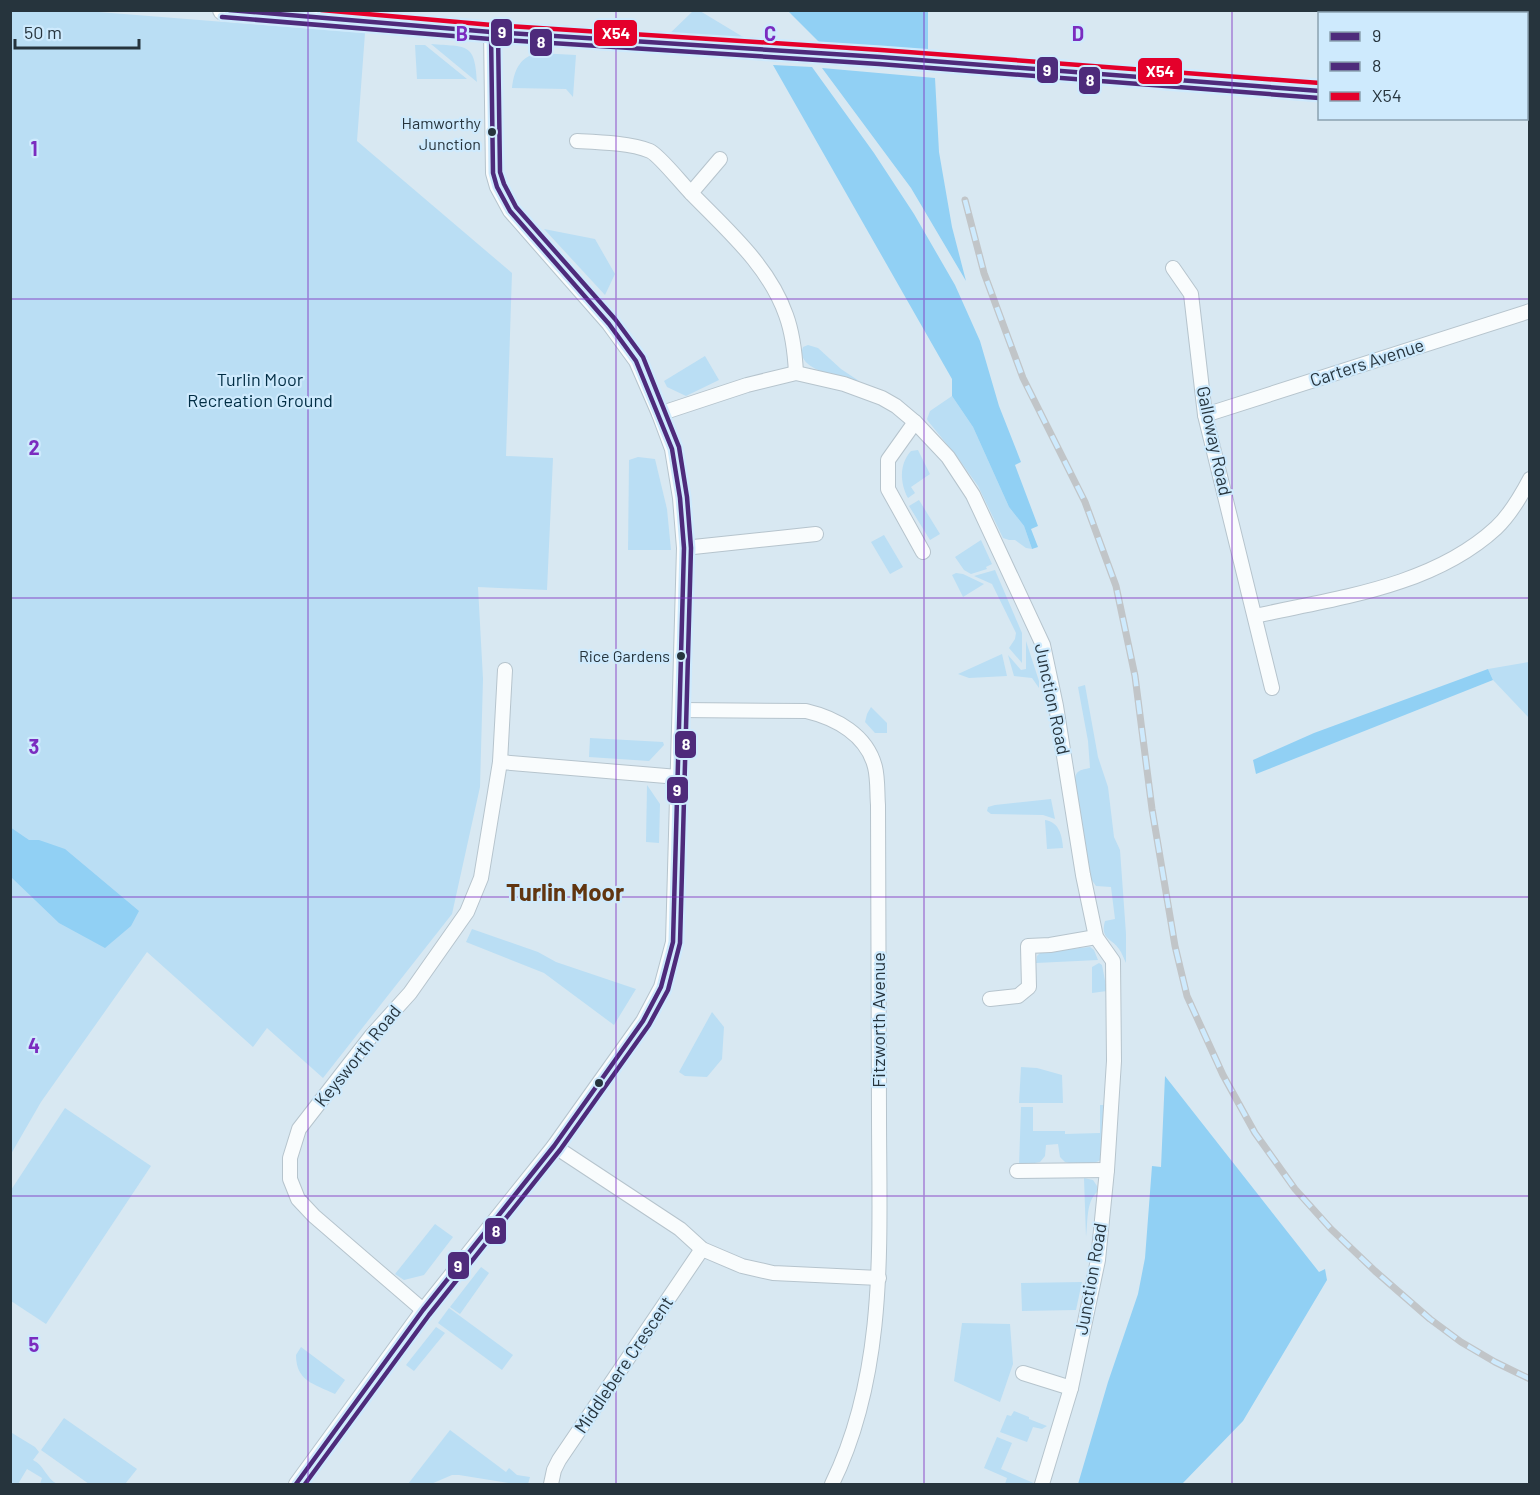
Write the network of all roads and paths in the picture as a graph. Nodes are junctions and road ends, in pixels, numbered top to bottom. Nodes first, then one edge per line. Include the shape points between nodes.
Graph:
1 (223, 10) edge
2 (373, 16) edge
3 (490, 32) junction
4 (1318, 91) edge
5 (577, 141) dead end
6 (720, 159) dead end
7 (691, 193) junction
8 (1173, 268) dead end
9 (1530, 311) edge
10 (796, 374) junction
11 (659, 414) junction
12 (1205, 416) junction
13 (915, 422) junction
14 (1530, 479) edge
15 (816, 534) dead end
16 (684, 548) junction
17 (923, 552) dead end
18 (1255, 616) junction
19 (505, 670) dead end
20 (1272, 688) dead end
21 (681, 710) junction
22 (500, 762) junction
23 (678, 777) junction
24 (1096, 937) junction
25 (990, 999) dead end
26 (554, 1146) junction
27 (1017, 1170) dead end
28 (1107, 1170) junction
29 (702, 1249) junction
30 (879, 1278) junction
31 (423, 1310) junction
32 (1023, 1373) dead end
33 (1071, 1388) junction
34 (296, 1485) edge
35 (551, 1485) edge
36 (832, 1485) edge
37 (1042, 1485) edge

1 - 2 main road
2 - 3 main road
3 - 4 main road
3 - 11 street via 493,172 497,187 510,210 636,361
5 - 7 street via 615,143 651,151
6 - 7 street
7 - 10 street via 737,239 771,284 787,315
8 - 12 street, Galloway Road via 1191,294
9 - 12 street, Carters Avenue
10 - 11 street, Junction Road via 747,385
10 - 13 street, Junction Road via 882,398
11 - 16 street via 672,449
12 - 18 street, Galloway Road
13 - 17 street via 888,460 888,489
13 - 24 street, Junction Road via 948,457 973,495 1043,645
14 - 18 street via 1498,526 1451,559 1380,588
15 - 16 street
16 - 21 street
18 - 20 street, Galloway Road
19 - 22 street, Keysworth Road
21 - 23 street
21 - 30 street, Fitzworth Avenue via 821,714 855,735 875,768
22 - 23 street
22 - 31 street, Keysworth Road via 481,878 467,912 410,993 299,1129 290,1158 290,1179 298,1199
23 - 26 street via 674,942 661,987 643,1021
24 - 25 street via 1028,946 1029,987 1018,996
24 - 28 street, Junction Road via 1113,961 1114,1061
26 - 29 street via 680,1229
26 - 31 street
27 - 28 street
28 - 33 street, Junction Road via 1098,1260
29 - 30 street via 741,1266 773,1274
29 - 35 street, Middlebere Crescent via 559,1460
30 - 36 street, Fitzworth Avenue via 866,1392 847,1455
31 - 34 street
32 - 33 street
33 - 37 street, Junction Road

